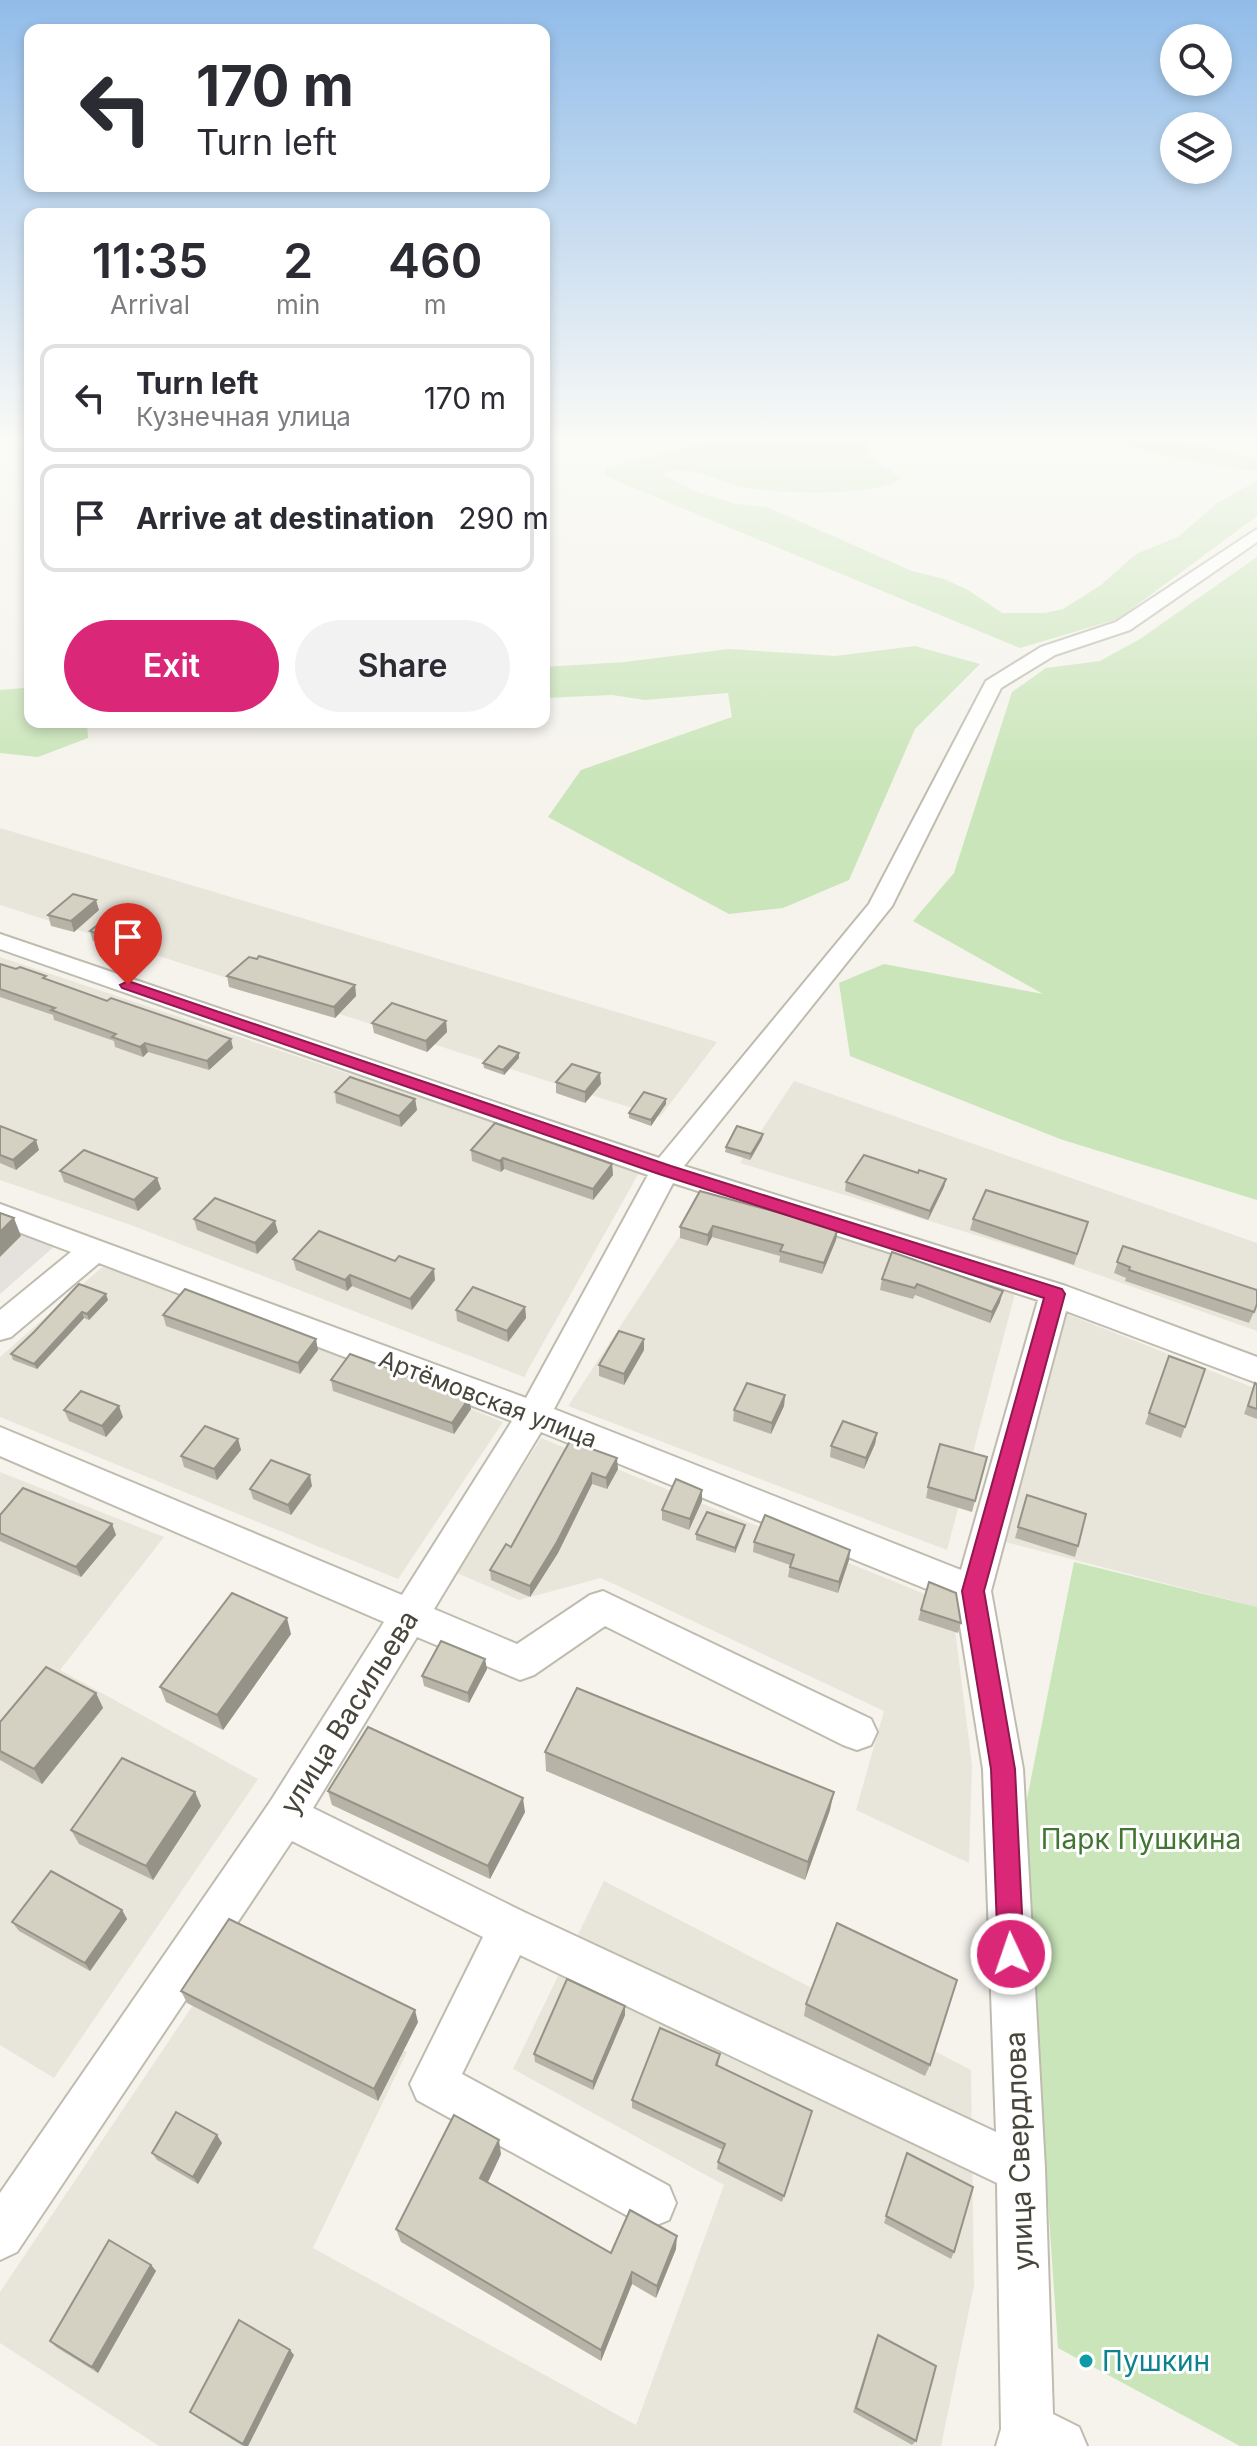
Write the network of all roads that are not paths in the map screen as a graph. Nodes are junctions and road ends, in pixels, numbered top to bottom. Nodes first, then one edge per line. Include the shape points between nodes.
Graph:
1 (1228, 554) edge
2 (0, 941) edge
3 (665, 1170) junction
4 (0, 1214) edge
5 (94, 1250) junction
6 (1055, 1294) junction
7 (0, 1328) edge
8 (1257, 1370) edge
9 (534, 1415) junction
10 (0, 1441) edge
11 (973, 1591) junction
12 (408, 1616) junction
13 (857, 1732) dead end
14 (285, 1816) junction
15 (511, 1928) junction
16 (1021, 2169) junction
17 (652, 2203) dead end
18 (0, 2235) edge
19 (1036, 2440) edge

1 - 3 street, улица Васильева via 1123,626 1048,651 993,685 880,906
2 - 3 street
3 - 6 street
3 - 9 street, улица Васильева
4 - 5 street, Артёмовская улица
5 - 7 street
5 - 9 street, Артёмовская улица
6 - 8 street
6 - 11 street, улица Свердлова
9 - 11 street, Артёмовская улица
9 - 12 street, улица Васильева
10 - 12 street
11 - 16 street, улица Свердлова via 1003,1769
12 - 13 street via 520,1663 603,1607
12 - 14 street, улица Васильева
14 - 15 street
14 - 18 street, улица Васильева
15 - 16 street
15 - 17 street via 433,2084
16 - 19 street, улица Свердлова

